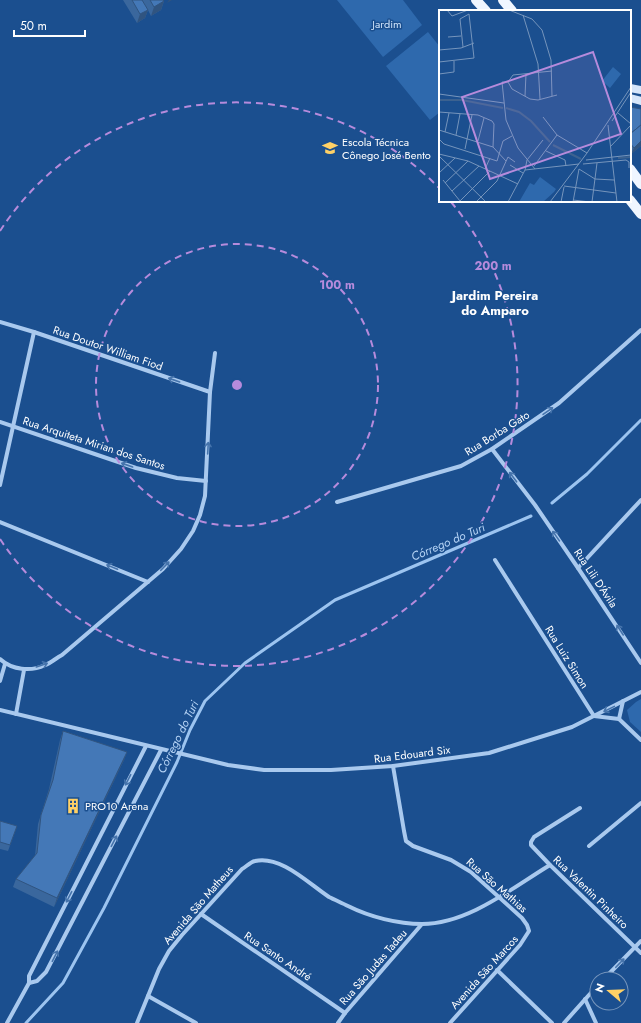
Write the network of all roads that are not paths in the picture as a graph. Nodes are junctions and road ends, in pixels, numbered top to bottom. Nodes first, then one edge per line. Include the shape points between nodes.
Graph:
1 (476, 0) edge
2 (503, 0) edge
3 (485, 10) edge
4 (511, 10) edge
5 (631, 88) edge
6 (641, 90) edge
7 (631, 98) edge
8 (641, 101) edge
9 (631, 170) edge
10 (641, 184) edge
11 (631, 201) edge
12 (641, 214) edge
13 (0, 322) edge
14 (641, 330) edge
15 (34, 332) junction
16 (214, 353) dead end
17 (210, 392) junction
18 (0, 422) edge
19 (14, 426) junction
20 (492, 449) junction
21 (206, 481) junction
22 (0, 485) edge
23 (641, 500) edge
24 (337, 502) dead end
25 (0, 522) edge
26 (495, 560) dead end
27 (578, 568) junction
28 (148, 582) junction
29 (0, 659) edge
30 (641, 663) edge
31 (5, 664) junction
32 (24, 670) junction
33 (0, 681) edge
34 (641, 692) edge
35 (623, 701) junction
36 (0, 710) edge
37 (16, 714) junction
38 (594, 716) junction
39 (619, 719) junction
40 (641, 740) edge
41 (146, 746) junction
42 (161, 750) junction
43 (393, 766) junction
44 (641, 803) edge
45 (580, 808) dead end
46 (589, 846) dead end
47 (550, 865) junction
48 (498, 897) junction
49 (201, 914) junction
50 (422, 924) junction
51 (529, 931) joint
52 (641, 941) edge
53 (635, 947) junction
54 (641, 953) edge
55 (497, 970) junction
56 (612, 971) edge
57 (29, 983) junction
58 (589, 994) edge
59 (148, 996) junction
60 (584, 999) junction
61 (345, 1013) junction
62 (7, 1023) edge
63 (137, 1023) edge
64 (196, 1023) edge
65 (338, 1023) edge
66 (450, 1023) edge
67 (552, 1023) edge
68 (564, 1023) edge
69 (596, 1023) edge

1 - 3 main road
2 - 4 main road
5 - 6 main road
7 - 8 main road
9 - 10 main road
11 - 12 main road
13 - 15 street, Rua Doutor William Fiod
20 -> 14 street, Rua Borba Gato via 559,403
17 -> 15 street, Rua Doutor William Fiod
15 - 19 street
16 - 17 street
21 -> 17 street
18 - 19 street, Rua Arquiteta Mirian dos Santos
21 -> 19 street, Rua Arquiteta Mirian dos Santos via 171,477 136,468
19 - 22 street
20 - 24 street, Rua Borba Gato via 460,466
27 -> 20 street, Rua Lili D'Ávila via 535,505
28 -> 21 street via 181,549 193,531 205,496
23 - 27 street
28 -> 25 street
26 - 38 street, Rua Luiz Simon
30 -> 27 street, Rua Lili D'Ávila
32 -> 28 street via 44,666 62,655
29 - 31 street
31 - 32 street
31 - 33 street
32 - 37 street
34 - 35 street, Rua Edouard Six
35 -> 38 street, Rua Edouard Six
35 - 39 street
36 - 37 street, Rua Edouard Six
37 - 41 street, Rua Edouard Six
38 - 39 street
38 - 43 street, Rua Edouard Six via 572,727 489,753
39 - 40 street
41 - 42 street, Rua Edouard Six
41 -> 57 street via 29,976
42 - 43 street, Rua Edouard Six via 264,770 331,770
57 -> 42 street via 37,981 46,972
43 - 48 street, Rua São Mathias via 406,841 462,865
44 - 46 street
45 - 47 street, Rua Valentin Pinheiro via 534,837 531,842 533,848
47 - 48 street, Avenida São Matheus
47 - 53 street, Rua Valentin Pinheiro
48 - 50 street, Avenida São Matheus via 460,917
48 - 51 street, Rua São Mathias via 522,918
49 - 50 street, Avenida São Matheus via 242,869 254,861 270,861 284,866 349,907 396,921
49 - 59 street, Avenida São Matheus via 169,951
49 - 61 street, Rua Santo André
50 - 61 street, Rua São Judas Tadeu
51 - 55 street, Avenida São Marcos via 520,946
52 - 53 street
53 - 54 street, Rua Valentin Pinheiro
56 -> 53 street
55 - 66 street, Avenida São Marcos
55 - 67 street
57 - 62 street
58 - 60 street
59 - 63 street, Avenida São Matheus
59 - 64 street
60 - 68 street
60 - 69 street
61 - 65 street, Rua São Judas Tadeu

